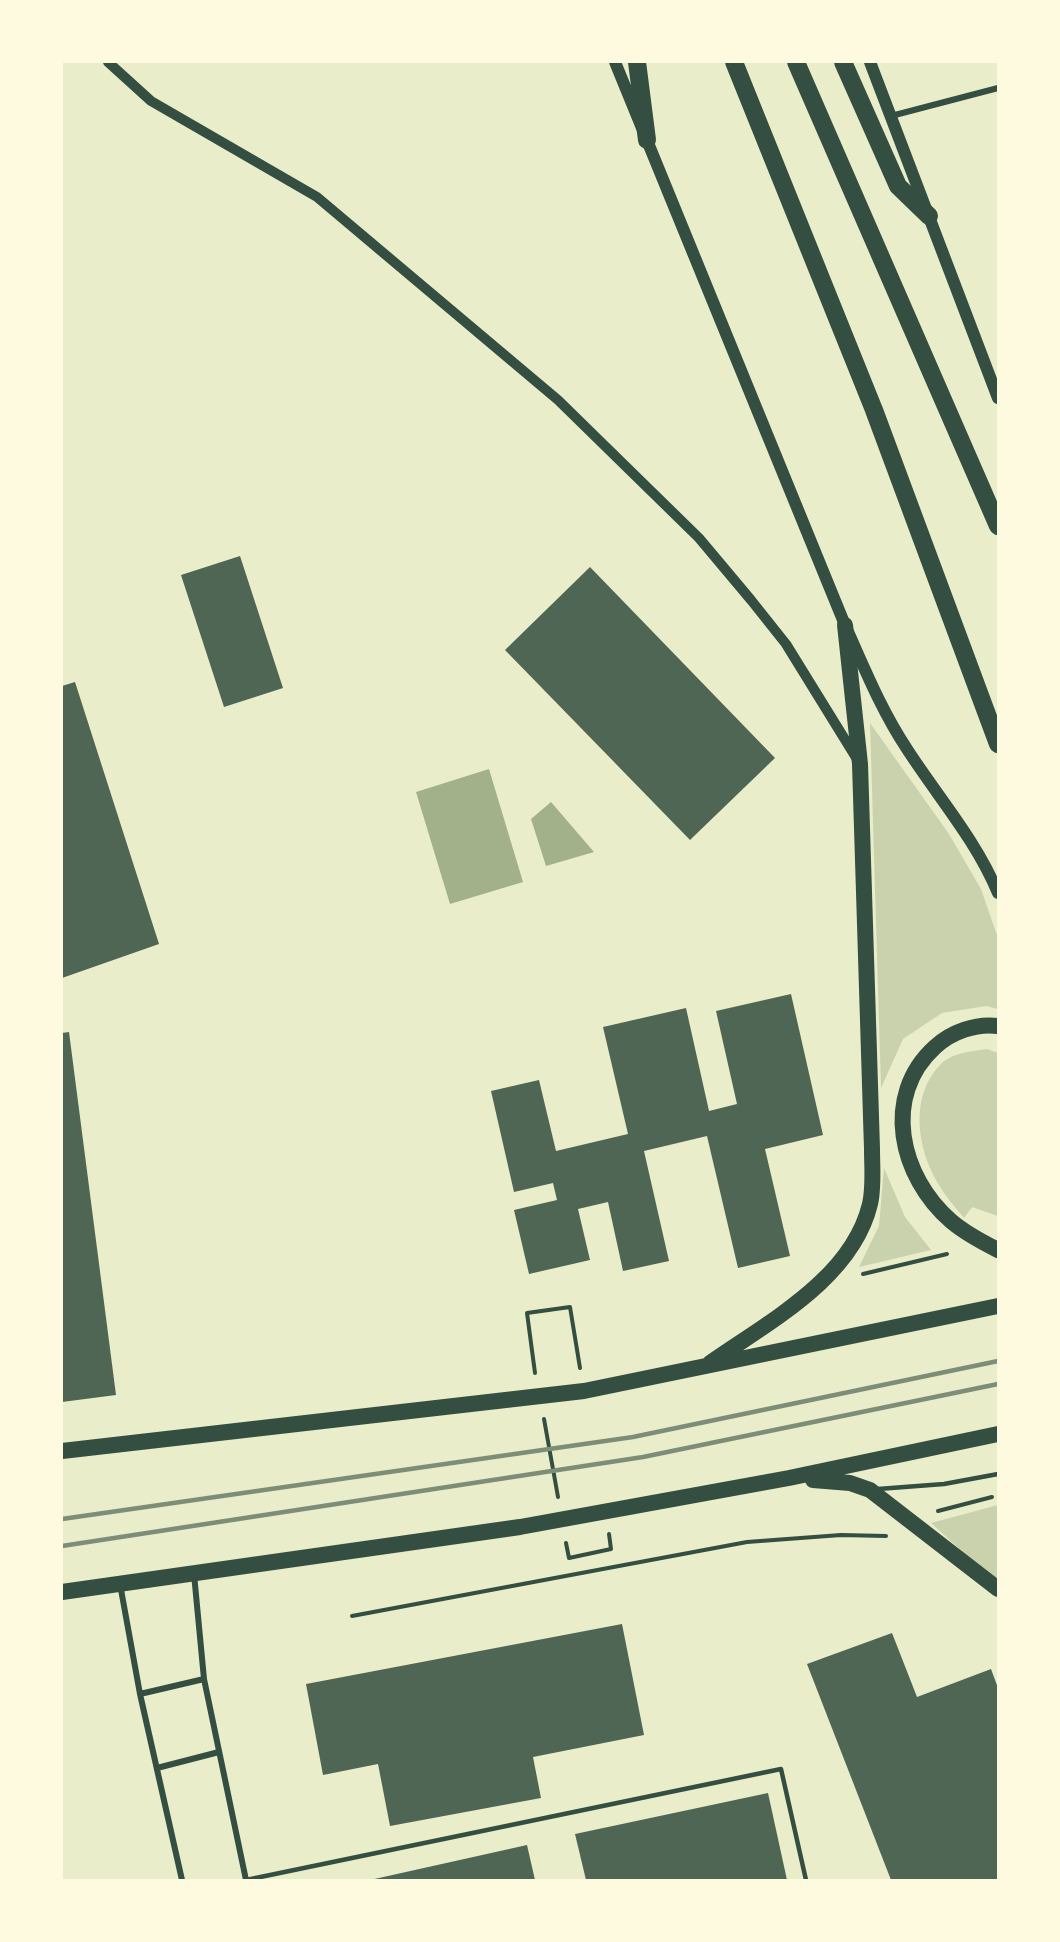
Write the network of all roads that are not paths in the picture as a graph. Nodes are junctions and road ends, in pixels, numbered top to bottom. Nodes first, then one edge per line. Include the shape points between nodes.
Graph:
1 (108, 62) edge
2 (615, 62) edge
3 (637, 62) edge
4 (734, 62) edge
5 (796, 62) edge
6 (843, 62) edge
7 (870, 62) edge
8 (999, 88) edge
9 (891, 116) junction
10 (647, 140) junction
11 (929, 216) junction
12 (999, 398) edge
13 (999, 526) edge
14 (845, 625) junction
15 (999, 744) edge
16 (860, 764) junction
17 (999, 893) edge
18 (999, 1026) edge
19 (999, 1250) edge
20 (999, 1306) edge
21 (705, 1366) junction
22 (999, 1434) edge
23 (62, 1451) edge
24 (999, 1473) edge
25 (789, 1478) junction
26 (870, 1490) junction
27 (194, 1572) junction
28 (120, 1584) junction
29 (999, 1589) edge
30 (62, 1592) edge
31 (204, 1679) junction
32 (140, 1694) junction
33 (219, 1752) junction
34 (157, 1768) junction
35 (246, 1880) edge
36 (182, 1881) edge
37 (807, 1881) edge

1 - 16 street via 151,100 317,197 558,400 699,538 751,600 786,644
2 - 10 main road
3 - 10 highway
4 - 15 highway via 874,410
5 - 13 highway
6 - 11 highway via 898,186
7 - 9 main road
8 - 9 street
9 - 11 main road
10 - 14 main road
11 - 12 main road
14 - 16 highway
14 - 17 main road via 881,706 907,750 970,838
16 - 21 highway via 872,1149 870,1204 851,1246 824,1280
18 - 19 highway via 957,1032 928,1053 907,1089 902,1129 911,1166 939,1209 964,1231
20 - 21 highway
21 - 23 highway via 584,1392
22 - 25 highway
24 - 26 lane via 944,1484
25 - 26 highway via 850,1483
25 - 27 highway via 520,1527
26 - 29 highway
27 - 28 highway
27 - 31 street
28 - 30 highway
28 - 32 street
31 - 32 street
31 - 33 street
32 - 34 street
33 - 34 street
33 - 35 street
34 - 36 street
35 - 37 lane via 781,1769

